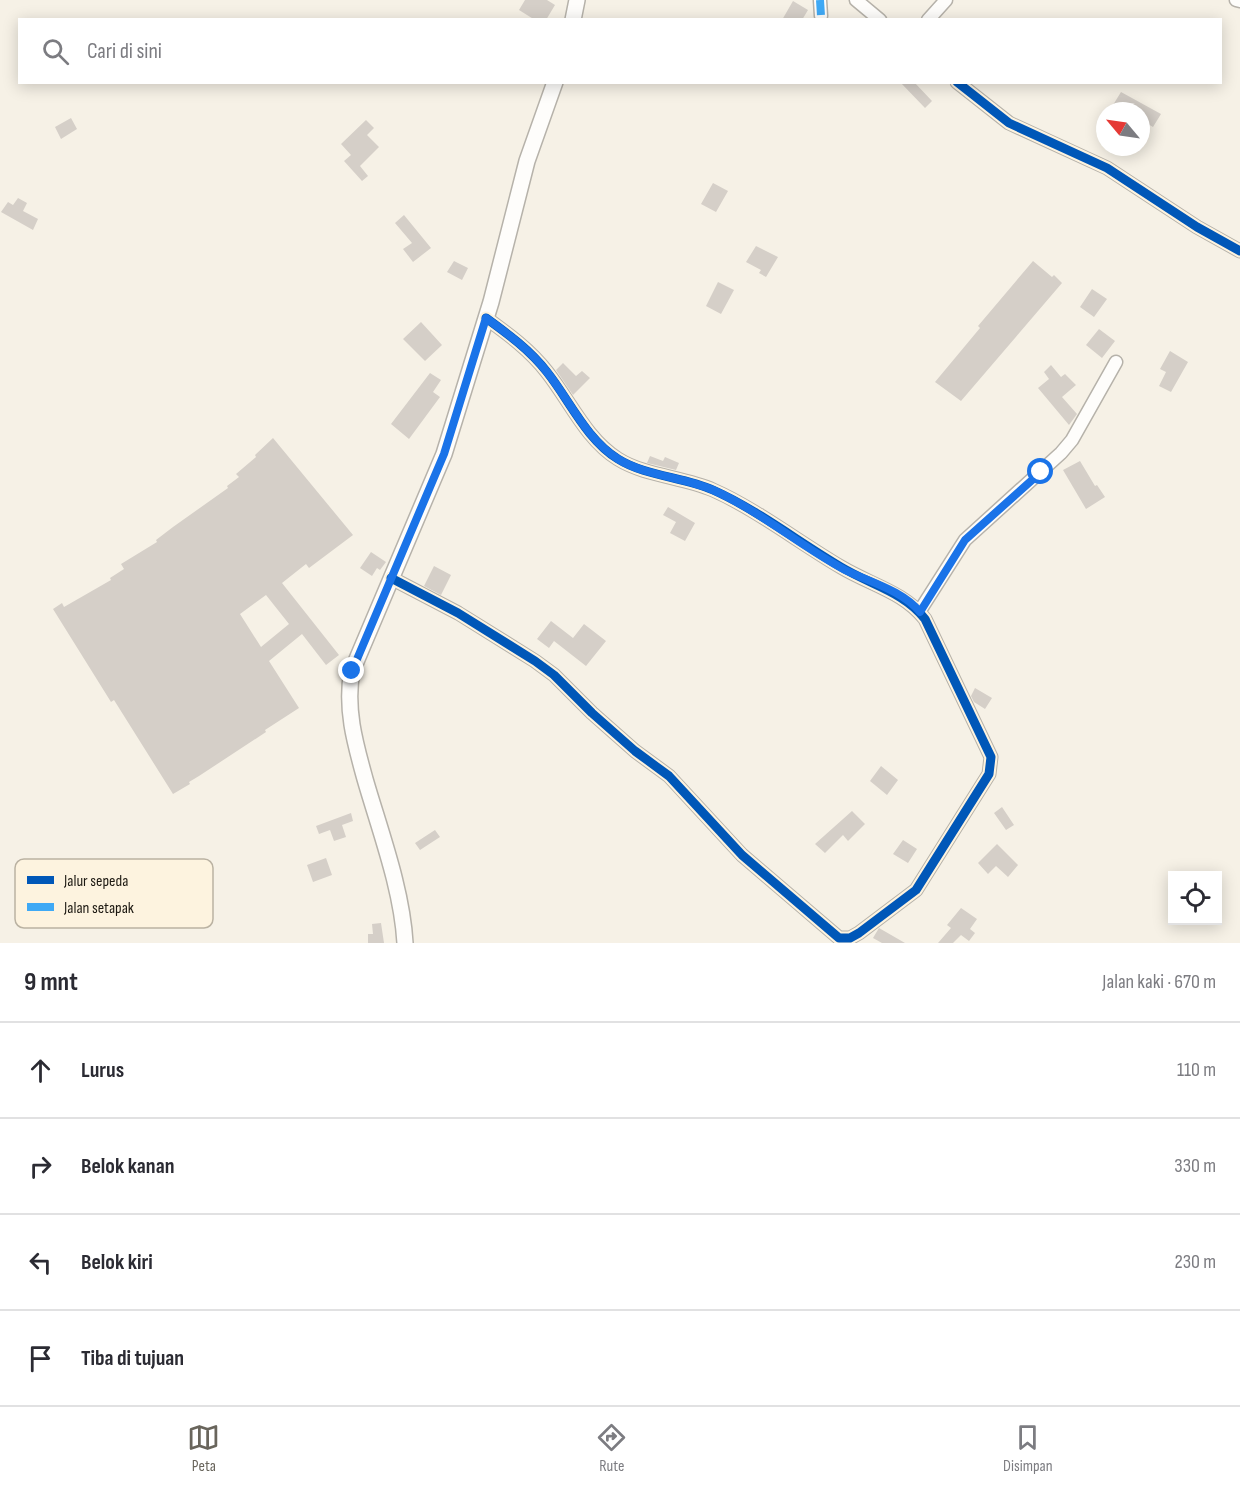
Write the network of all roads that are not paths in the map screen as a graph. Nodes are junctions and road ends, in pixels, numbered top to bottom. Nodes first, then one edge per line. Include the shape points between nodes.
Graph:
1 (577, 0) edge
2 (820, 0) edge
3 (856, 0) edge
4 (946, 0) edge
5 (821, 16) dead end
6 (573, 18) edge
7 (878, 18) edge
8 (930, 18) edge
9 (554, 84) edge
10 (960, 84) edge
11 (1240, 251) edge
12 (486, 318) junction
13 (1116, 363) dead end
14 (392, 578) junction
15 (920, 612) junction
16 (405, 943) edge

1 - 6 street
2 - 5 street
3 - 7 street
4 - 8 street
9 - 12 street via 527,161
10 - 11 street via 1009,123 1107,168
12 - 14 street via 444,454
12 - 15 street via 538,361 595,440 621,461 714,490 844,569 907,600
13 - 15 street via 1067,446 965,540
14 - 15 street via 458,613 554,675 618,736 669,776 742,855 830,933 843,939 859,933 916,890 982,787 991,765 991,757
14 - 16 street via 352,671 348,690 356,747 396,889

